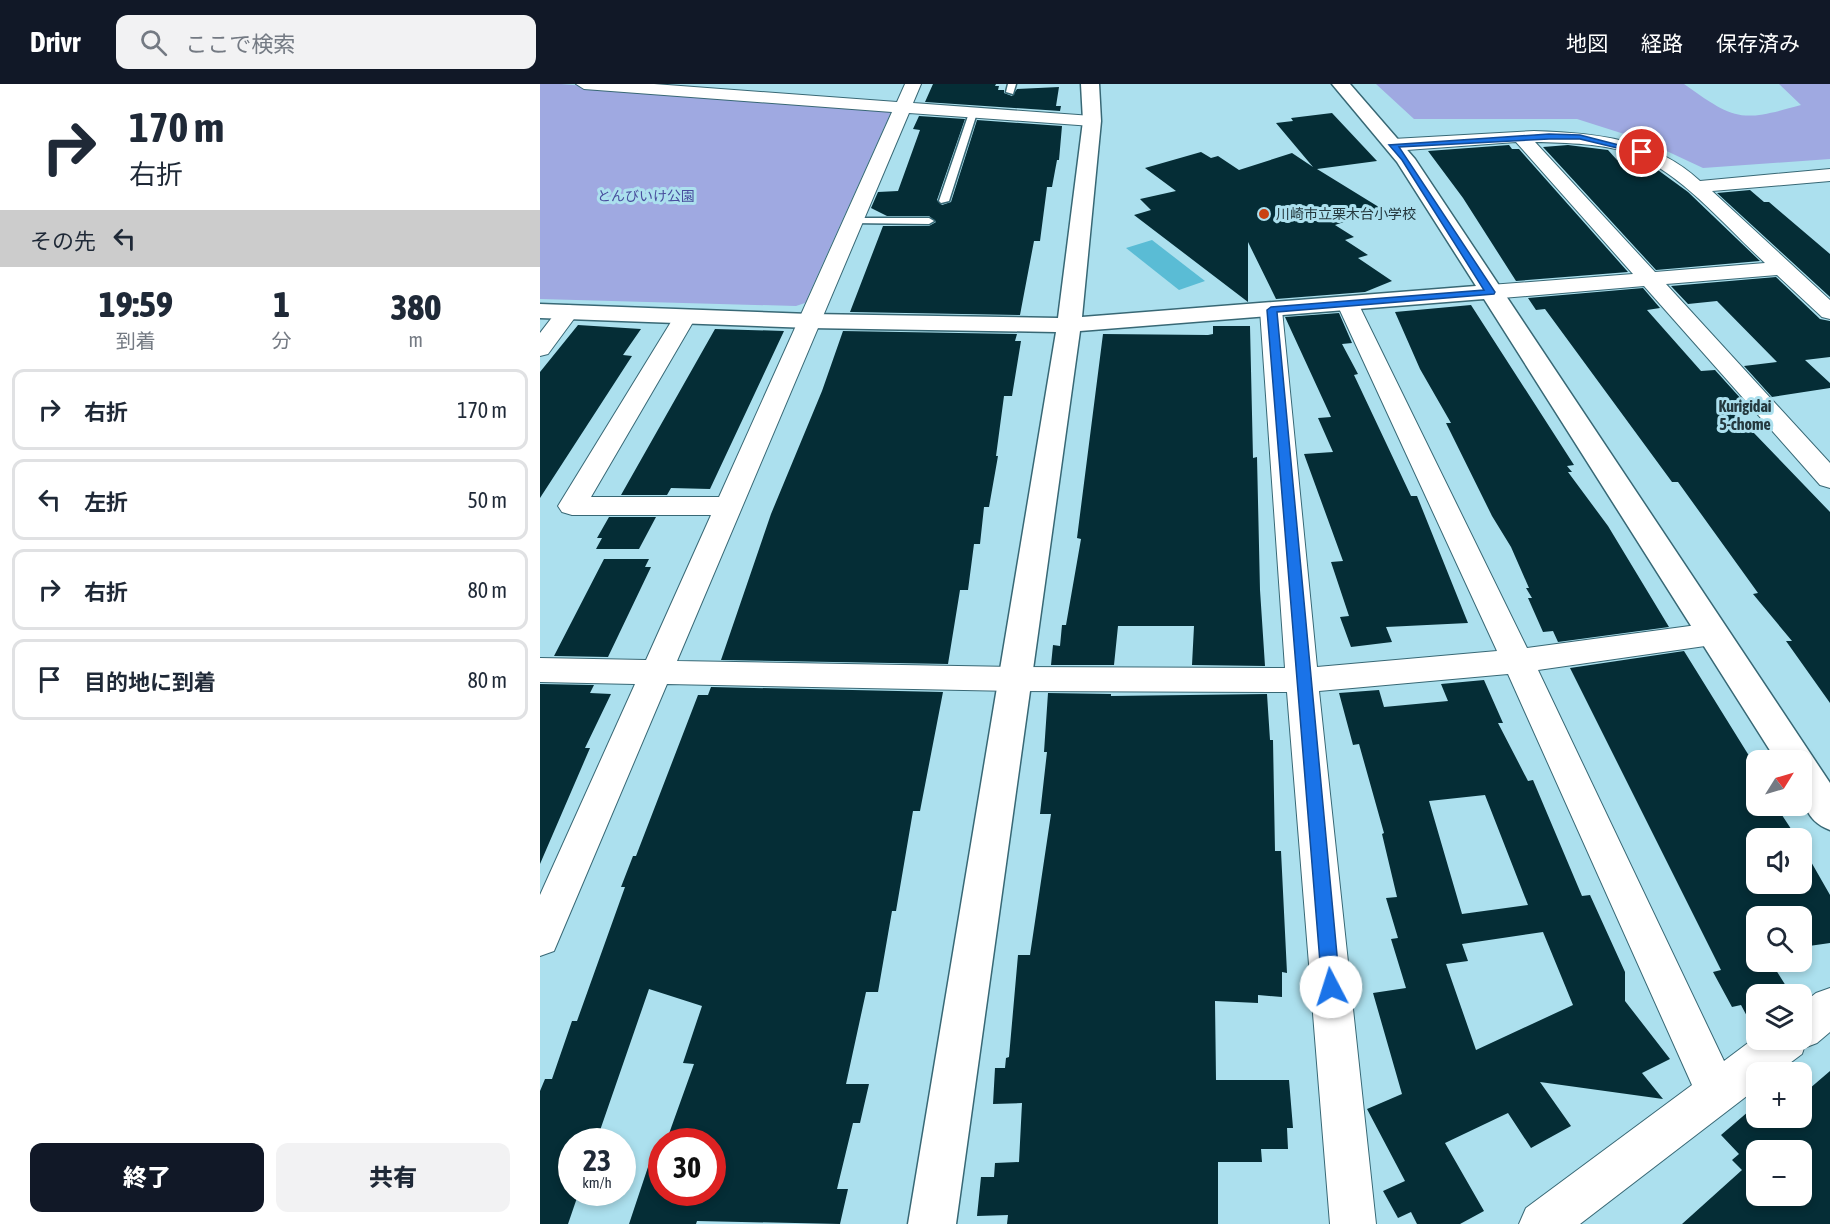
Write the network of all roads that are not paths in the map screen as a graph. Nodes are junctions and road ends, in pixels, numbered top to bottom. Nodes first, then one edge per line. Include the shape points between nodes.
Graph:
1 (584, 84) edge
2 (591, 84) edge
3 (1018, 84) edge
4 (1090, 84) edge
5 (1341, 84) edge
6 (1011, 87) edge
7 (745, 90) edge
8 (908, 96) edge
9 (973, 113) junction
10 (1092, 121) junction
11 (1521, 137) junction
12 (1393, 145) junction
13 (1830, 175) edge
14 (1695, 187) junction
15 (944, 201) dead end
16 (854, 221) junction
17 (929, 221) dead end
18 (1782, 268) junction
19 (1650, 279) junction
20 (1491, 292) junction
21 (1348, 304) junction
22 (1271, 310) junction
23 (540, 311) edge
24 (568, 312) junction
25 (1830, 312) edge
26 (685, 317) junction
27 (810, 321) junction
28 (1069, 325) junction
29 (540, 349) edge
30 (1830, 479) edge
31 (729, 506) junction
32 (1712, 634) junction
33 (1518, 661) junction
34 (540, 670) edge
35 (657, 672) junction
36 (1014, 679) junction
37 (1302, 680) junction
38 (1788, 750) edge
39 (1812, 786) edge
40 (1830, 814) edge
41 (540, 938) edge
42 (1830, 1007) edge
43 (1812, 1021) edge
44 (1774, 1050) edge
45 (1717, 1093) junction
46 (932, 1224) edge
47 (1353, 1224) edge
48 (1542, 1224) edge

1 - 2 street
2 - 7 street
3 - 6 lane
4 - 10 street
5 - 12 street
7 - 8 street
8 - 9 street
8 - 16 street
9 - 10 street
9 - 15 lane
10 - 28 street
11 - 12 street
11 - 14 street via 1580,137 1613,143 1668,164
11 - 19 street
12 - 20 street
13 - 14 street
14 - 18 street
16 - 17 lane
16 - 27 street
18 - 19 street
18 - 25 street
19 - 20 street
19 - 30 street
20 - 21 street
20 - 32 street
21 - 22 street
21 - 33 street
22 - 28 street
22 - 37 street
23 - 24 street
24 - 26 street
24 - 29 street
26 - 27 street
26 - 31 street via 572,506
27 - 28 street
27 - 31 street
28 - 36 street
31 - 35 street
32 - 33 street
32 - 38 street
33 - 37 street
33 - 45 street
34 - 35 street
35 - 36 street
35 - 41 street
36 - 37 street
36 - 46 street
37 - 47 street
39 - 40 street
42 - 43 street
44 - 45 street
45 - 48 street

